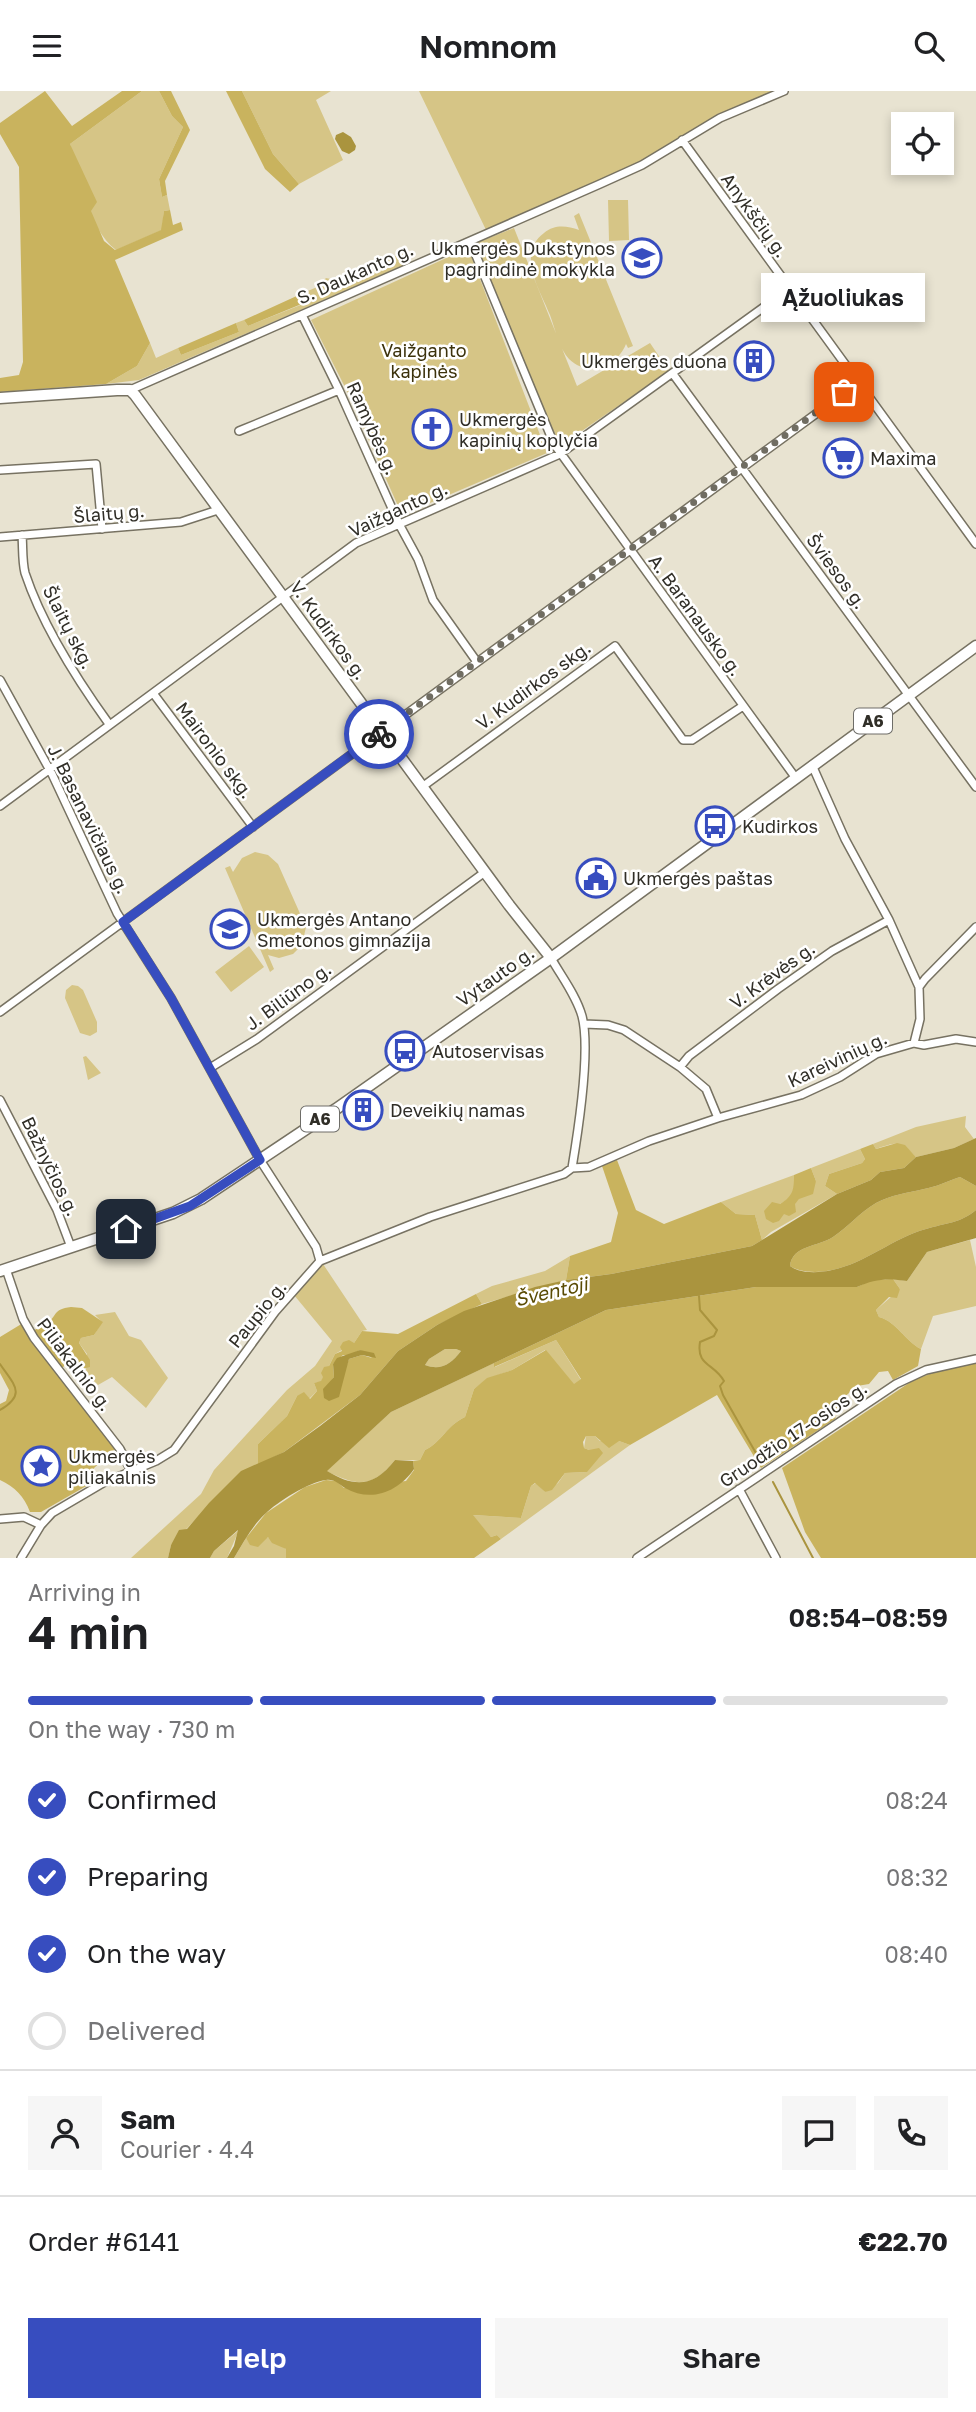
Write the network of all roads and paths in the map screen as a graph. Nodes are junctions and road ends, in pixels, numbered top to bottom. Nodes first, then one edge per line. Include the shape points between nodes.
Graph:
1 (784, 91) edge
2 (682, 140) junction
3 (470, 241) junction
4 (789, 289) junction
5 (302, 315) junction
6 (673, 374) junction
7 (858, 383) junction
8 (130, 390) junction
9 (339, 390) junction
10 (0, 398) edge
11 (239, 431) dead end
12 (560, 454) junction
13 (743, 467) junction
14 (0, 470) edge
15 (218, 510) junction
16 (399, 524) junction
17 (102, 529) junction
18 (22, 535) junction
19 (0, 537) edge
20 (976, 544) edge
21 (629, 551) junction
22 (283, 597) junction
23 (976, 646) edge
24 (477, 662) junction
25 (0, 680) edge
26 (153, 692) junction
27 (908, 695) junction
28 (743, 706) junction
29 (109, 724) junction
30 (382, 731) junction
31 (812, 765) junction
32 (49, 769) junction
33 (795, 777) junction
34 (422, 786) junction
35 (976, 787) edge
36 (0, 806) edge
37 (253, 827) junction
38 (485, 872) junction
39 (889, 920) junction
40 (123, 922) junction
41 (976, 927) edge
42 (551, 958) junction
43 (919, 987) junction
44 (0, 1012) edge
45 (583, 1024) junction
46 (914, 1042) junction
47 (976, 1042) edge
48 (210, 1067) junction
49 (680, 1067) junction
50 (0, 1100) edge
51 (719, 1118) junction
52 (260, 1160) junction
53 (572, 1168) junction
54 (71, 1247) junction
55 (320, 1261) junction
56 (3, 1270) edge
57 (976, 1359) edge
58 (131, 1471) junction
59 (739, 1489) junction
60 (0, 1519) edge
61 (41, 1525) junction
62 (22, 1558) edge
63 (637, 1558) edge
64 (776, 1558) edge

1 - 2 street, S. Daukanto g.
2 - 3 street, S. Daukanto g. via 642,165
2 - 4 street, Anykščių g.
3 - 5 street, S. Daukanto g.
3 - 12 street, A. Baranausko g.
4 - 6 street, Vaižganto g.
4 - 7 street, Anykščių g.
5 - 8 street, S. Daukanto g.
5 - 9 street, Ramybės g.
6 - 12 street, Vaižganto g.
6 - 13 street, Šviesos g.
7 - 13 street
7 - 20 street, Anykščių g.
8 - 10 main road, S. Daukanto g.
8 - 15 main road, V. Kudirkos g.
9 - 11 street
9 - 16 street, Ramybės g.
12 - 16 street, Vaižganto g.
12 - 21 street, A. Baranausko g.
13 - 21 street
13 - 27 street, Šviesos g.
14 - 17 street via 96,464
15 - 17 street, Šlaitų g. via 181,523
15 - 22 main road, V. Kudirkos g.
16 - 22 street, Vaižganto g. via 356,543
16 - 24 street, Ramybės g. via 433,600
17 - 18 street, Šlaitų g.
18 - 19 street, Šlaitų g.
18 - 29 street, Šlaitų skg. via 24,570 37,600 77,679
21 - 24 street
21 - 28 street, A. Baranausko g.
22 - 26 street, Vaižganto g.
22 - 30 main road, V. Kudirkos g.
23 - 27 main road, Vytauto g. / A6
24 - 30 street
25 - 32 street, J. Basanavičiaus g.
26 - 29 street, Vaižganto g.
26 - 37 street, Maironio skg.
27 - 31 main road, Vytauto g. / A6
27 - 35 street, Šviesos g.
28 - 33 street, A. Baranausko g.
28 - 34 street, V. Kudirkos skg. via 692,740 683,740 615,646
29 - 32 street, Vaižganto g.
30 - 34 main road, V. Kudirkos g.
30 - 37 street
31 - 33 main road, Vytauto g. / A6
31 - 39 street
32 - 36 street, Vaižganto g.
32 - 40 street, J. Basanavičiaus g.
33 - 42 main road, Vytauto g. / A6
34 - 38 main road, V. Kudirkos g.
37 - 40 street
38 - 42 main road, V. Kudirkos g.
38 - 48 street, J. Biliūno g. via 257,1039
39 - 43 street
39 - 49 street, V. Krėvės g. via 832,951
40 - 44 street
40 - 48 street, J. Basanavičiaus g.
41 - 43 street
42 - 45 street via 578,1005
42 - 52 main road, Vytauto g. / A6
43 - 46 street via 920,1019
45 - 49 street via 624,1030
45 - 53 street via 582,1090
46 - 47 street, Kareivinių g. via 924,1045 956,1038
46 - 51 street, Kareivinių g. via 876,1054 801,1095
48 - 52 street, J. Basanavičiaus g.
49 - 51 street via 706,1089
50 - 54 street, Bažnyčios g.
51 - 53 street, Paupio g. via 589,1167
52 - 54 main road, Vytauto g. / A6 via 190,1206
52 - 55 street, J. Basanavičiaus g. via 316,1247
53 - 55 street, Paupio g.
54 - 56 main road, Vytauto g. / A6
55 - 58 street, Paupio g. via 275,1312 181,1441 166,1456
56 - 58 street, Piliakalnio g. via 34,1338 120,1449
57 - 59 street, Gruodžio 17-osios g. via 926,1370 896,1384
58 - 61 street, Paupio g. via 58,1509
59 - 63 street, Gruodžio 17-osios g.
59 - 64 street
60 - 61 street via 24,1517
61 - 62 street, Paupio g.

